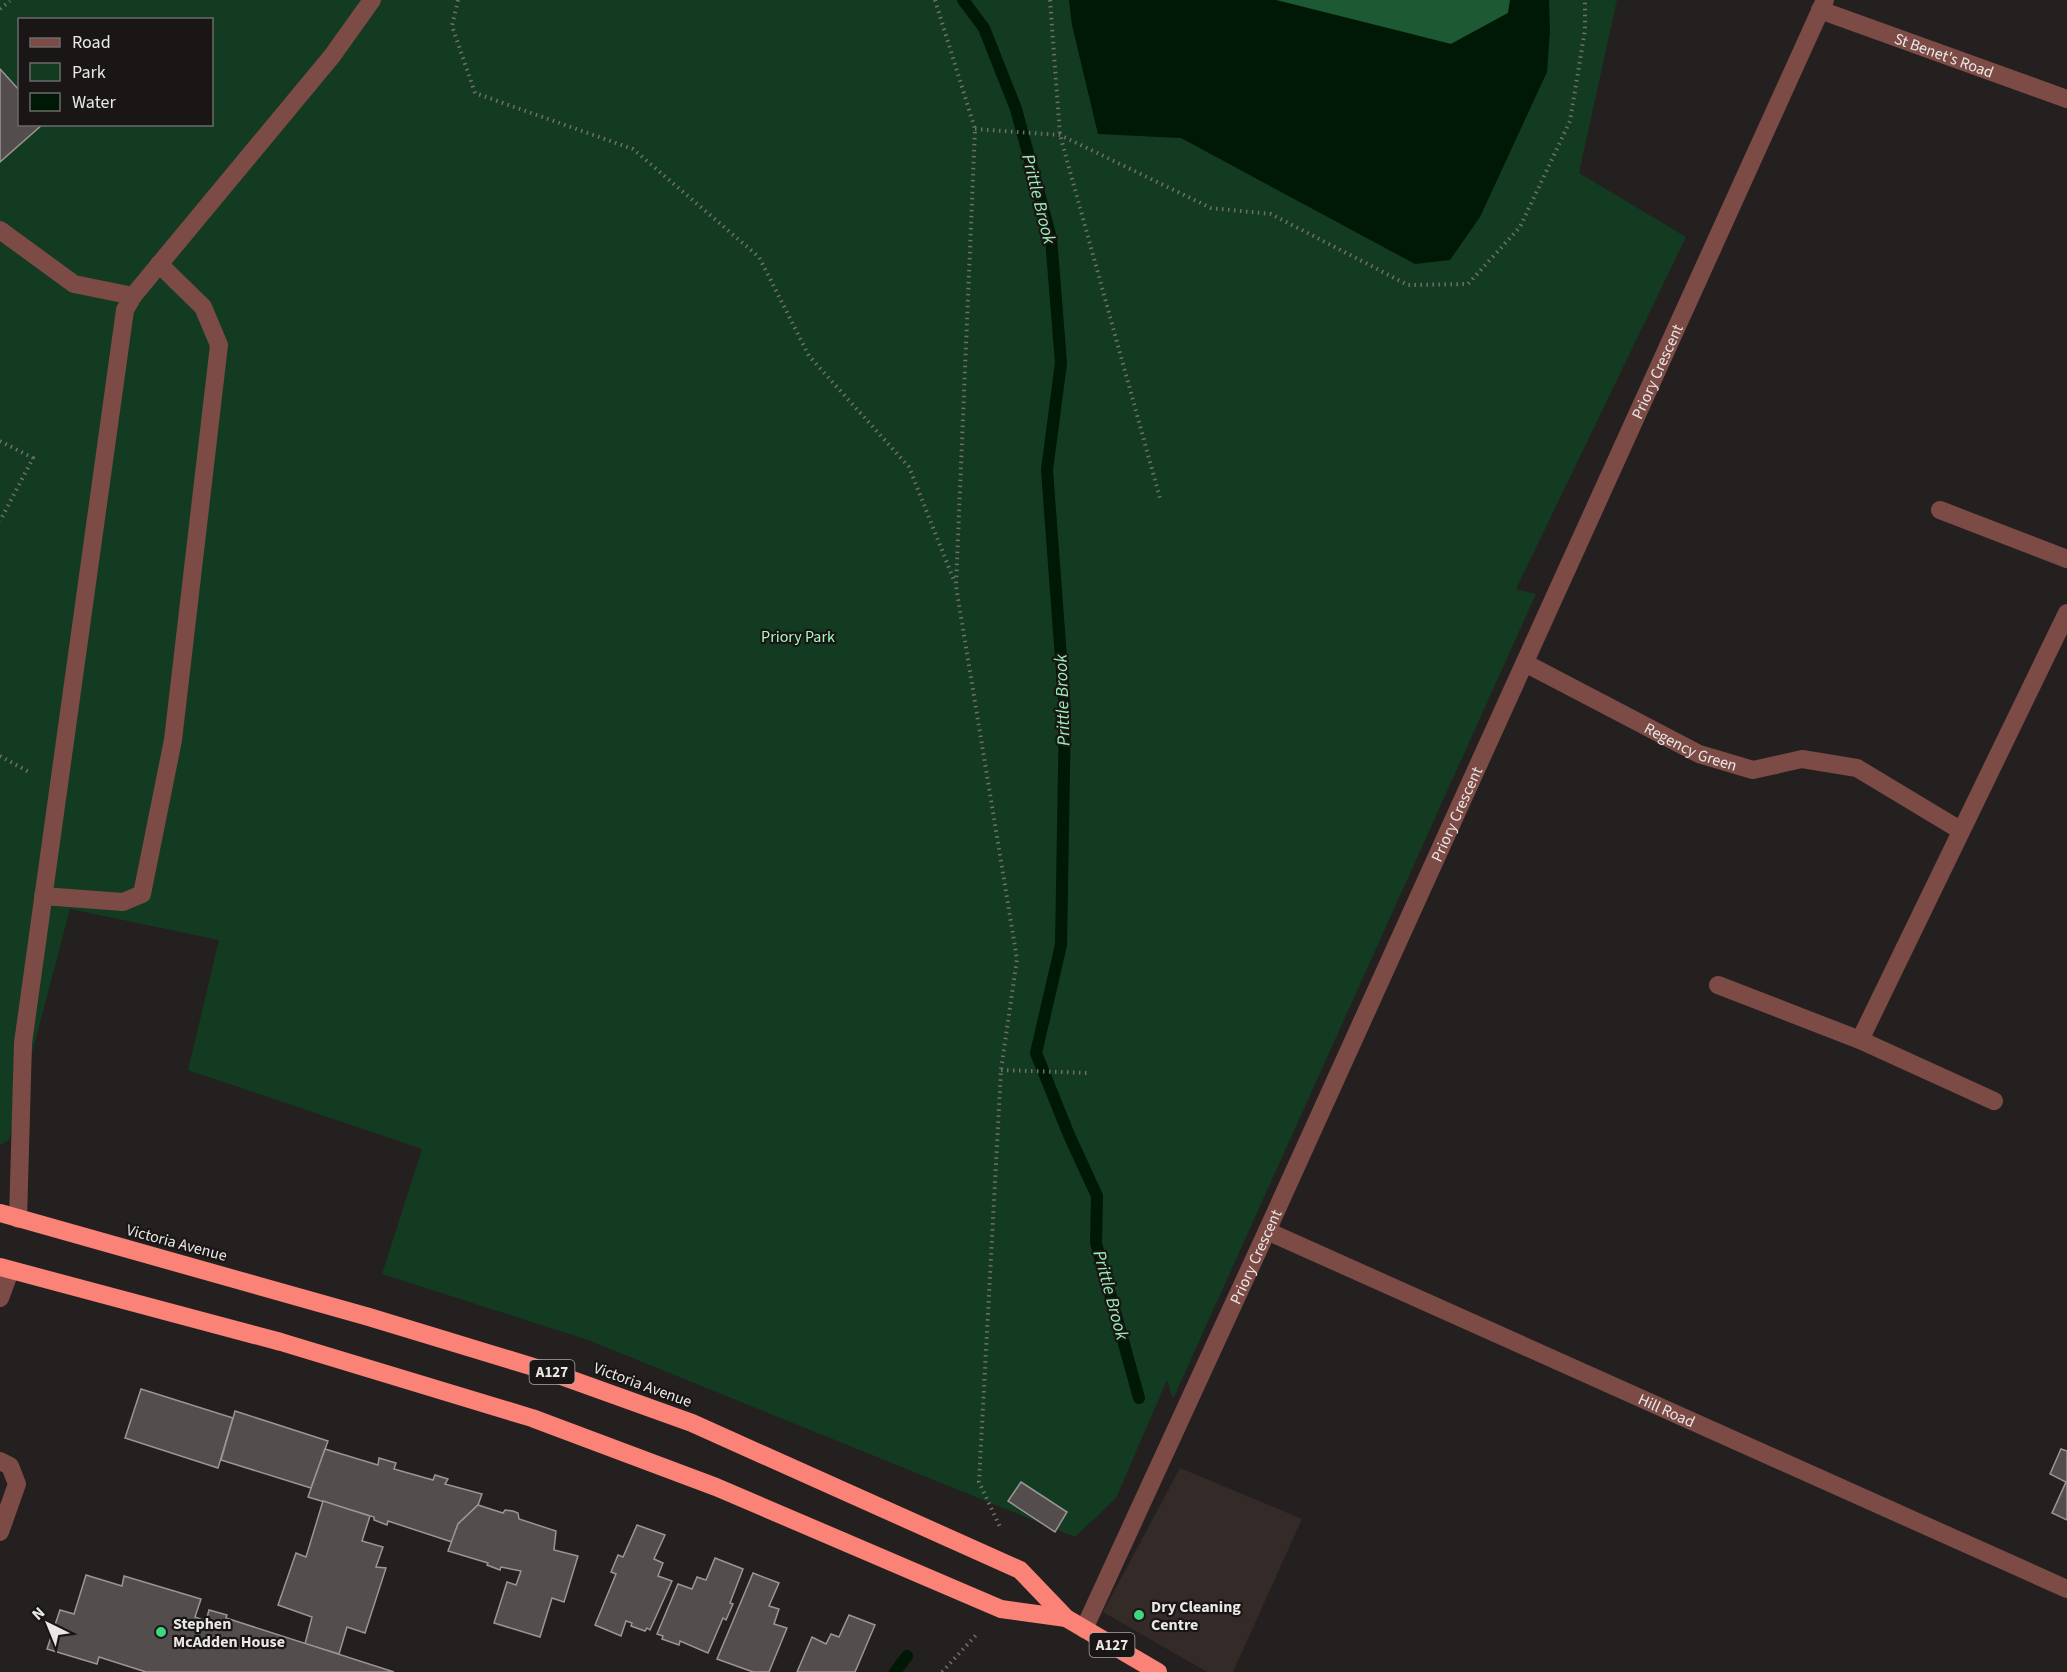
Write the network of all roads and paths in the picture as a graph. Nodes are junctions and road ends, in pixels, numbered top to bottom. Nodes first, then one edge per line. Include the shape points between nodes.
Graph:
1 (372, 0) edge
2 (458, 0) edge
3 (935, 0) edge
4 (1050, 0) edge
5 (1585, 0) edge
6 (9, 2) dead end
7 (1823, 5) edge
8 (0, 9) edge
9 (2067, 99) edge
10 (975, 129) junction
11 (1060, 135) junction
12 (0, 230) edge
13 (159, 264) junction
14 (133, 296) junction
15 (0, 441) edge
16 (1161, 502) dead end
17 (1940, 510) dead end
18 (0, 521) edge
19 (2067, 559) edge
20 (956, 586) junction
21 (2067, 613) edge
22 (1525, 663) junction
23 (1960, 830) junction
24 (44, 896) junction
25 (1718, 985) dead end
26 (1860, 1040) junction
27 (1001, 1070) junction
28 (1088, 1073) dead end
29 (1994, 1101) dead end
30 (0, 1213) edge
31 (18, 1219) junction
32 (1268, 1231) junction
33 (5, 1269) edge
34 (0, 1298) edge
35 (0, 1461) edge
36 (0, 1532) edge
37 (1020, 1570) junction
38 (2067, 1589) edge
39 (1066, 1618) junction
40 (1084, 1629) junction
41 (1158, 1672) edge

1 - 13 street via 332,56
2 - 20 path via 452,26 475,93 633,149 759,257 809,356 909,467
3 - 10 path
4 - 11 path
5 - 11 path via 1585,30 1570,121 1520,227 1468,284 1408,285 1271,214 1210,208
6 - 8 path
7 - 9 street, St Benet's Road
7 - 22 street, Priory Crescent
10 - 11 path
10 - 20 path
11 - 16 path
12 - 14 street via 74,284
13 - 14 street
13 - 24 street via 203,307 219,345 173,740 142,894 123,902
14 - 24 street via 125,310
15 - 18 path via 33,458
17 - 19 street
20 - 27 path via 1017,959
21 - 23 street
22 - 23 street, Regency Green via 1699,754 1752,770 1802,759 1857,768
22 - 32 street, Priory Crescent
23 - 26 street
24 - 31 street via 23,1043
25 - 26 street
26 - 29 street
27 - 28 path
27 - 37 path via 979,1482
30 - 31 highway, Victoria Avenue / A127
31 - 37 highway, Victoria Avenue / A127 via 209,1270 550,1372 692,1423
32 - 38 street, Hill Road
32 - 40 street, Priory Crescent
33 - 34 street
33 - 39 highway, Victoria Avenue / A127 via 281,1342 532,1418 716,1487 1001,1609
35 - 36 street via 10,1466 17,1484
37 - 39 highway, Victoria Avenue / A127
39 - 40 highway, Victoria Avenue / A127
40 - 41 highway, Victoria Avenue / A127

